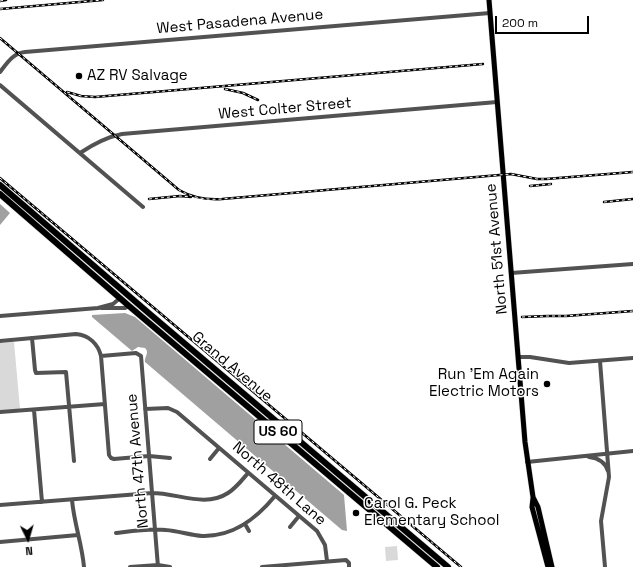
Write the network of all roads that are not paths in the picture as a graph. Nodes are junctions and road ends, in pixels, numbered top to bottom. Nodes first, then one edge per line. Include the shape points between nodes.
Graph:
1 (489, 0) edge
2 (490, 13) junction
3 (0, 72) edge
4 (0, 85) edge
5 (497, 102) junction
6 (80, 153) junction
7 (0, 185) edge
8 (0, 194) edge
9 (143, 207) dead end
10 (633, 264) edge
11 (511, 273) junction
12 (120, 298) junction
13 (130, 306) junction
14 (98, 308) junction
15 (151, 315) junction
16 (0, 316) edge
17 (32, 338) junction
18 (0, 340) edge
19 (101, 356) junction
20 (518, 357) junction
21 (633, 358) edge
22 (600, 361) junction
23 (105, 404) junction
24 (70, 407) junction
25 (145, 409) junction
26 (34, 410) junction
27 (0, 412) edge
28 (219, 448) junction
29 (633, 451) edge
30 (607, 454) junction
31 (149, 456) junction
32 (585, 456) junction
33 (170, 458) dead end
34 (210, 459) dead end
35 (74, 460) dead end
36 (527, 462) junction
37 (248, 473) junction
38 (609, 477) junction
39 (152, 493) junction
40 (275, 496) junction
41 (533, 497) junction
42 (72, 500) junction
43 (42, 502) junction
44 (0, 506) edge
45 (299, 516) junction
46 (245, 524) junction
47 (290, 527) dead end
48 (155, 529) junction
49 (249, 531) dead end
50 (116, 533) dead end
51 (78, 535) junction
52 (0, 542) edge
53 (327, 562) junction
54 (158, 566) edge
55 (84, 567) edge
56 (130, 567) edge
57 (170, 567) edge
58 (262, 567) edge
59 (349, 567) edge
60 (437, 567) edge
61 (448, 567) edge
62 (548, 567) edge
63 (552, 567) edge
64 (605, 567) edge

1 - 2 main road, North 51st Avenue
2 - 3 street, West Pasadena Avenue via 25,52 14,56
2 - 5 main road, North 51st Avenue
4 - 6 street
5 - 6 street, West Colter Street via 122,134 103,140
5 - 11 main road, North 51st Avenue
6 - 9 street
7 - 15 highway, Grand Avenue / US 60
8 - 12 highway, Grand Avenue / US 60
10 - 11 street
11 - 20 main road, North 51st Avenue
12 - 13 highway, Grand Avenue / US 60
12 - 14 street via 113,304
12 - 15 highway via 126,298 144,313
13 - 14 street
13 - 60 highway, Grand Avenue / US 60
14 - 16 street
15 - 61 highway, Grand Avenue / US 60
17 - 18 street
17 - 19 street via 81,334 96,344
17 - 24 street via 34,370 36,373 66,372
19 - 23 street
19 - 25 street, North 47th Avenue via 141,356
20 - 22 street via 569,363
20 - 36 main road, North 51st Avenue
21 - 22 street
22 - 30 street
23 - 24 street
23 - 31 street via 111,458
24 - 26 street
24 - 35 street
25 - 28 street, North 48th Lane via 173,410
25 - 31 street, North 47th Avenue
26 - 27 street
26 - 43 street
28 - 34 street, North 48th Lane
28 - 37 street, North 48th Lane
29 - 30 street
30 - 32 street
30 - 38 street
31 - 33 street
31 - 39 street, North 47th Avenue
32 - 36 street
32 - 38 street via 601,460 607,468
36 - 41 main road, North 51st Avenue
37 - 39 street via 230,491 214,499
37 - 40 street, North 48th Lane
38 - 64 street via 602,521
39 - 42 street
39 - 48 street, North 47th Avenue
40 - 45 street, North 48th Lane
40 - 46 street via 261,512
41 - 62 main road, North 51st Avenue via 532,507
41 - 63 main road, North 51st Avenue via 538,507
42 - 43 street
42 - 51 street
43 - 44 street
45 - 47 street
45 - 53 street, North 48th Lane via 320,536 325,545
46 - 48 street via 224,533 207,536
46 - 49 street
48 - 50 street
48 - 54 street, North 47th Avenue
51 - 52 street
51 - 55 street
53 - 58 street
53 - 59 street via 346,560
54 - 56 street
54 - 57 street

